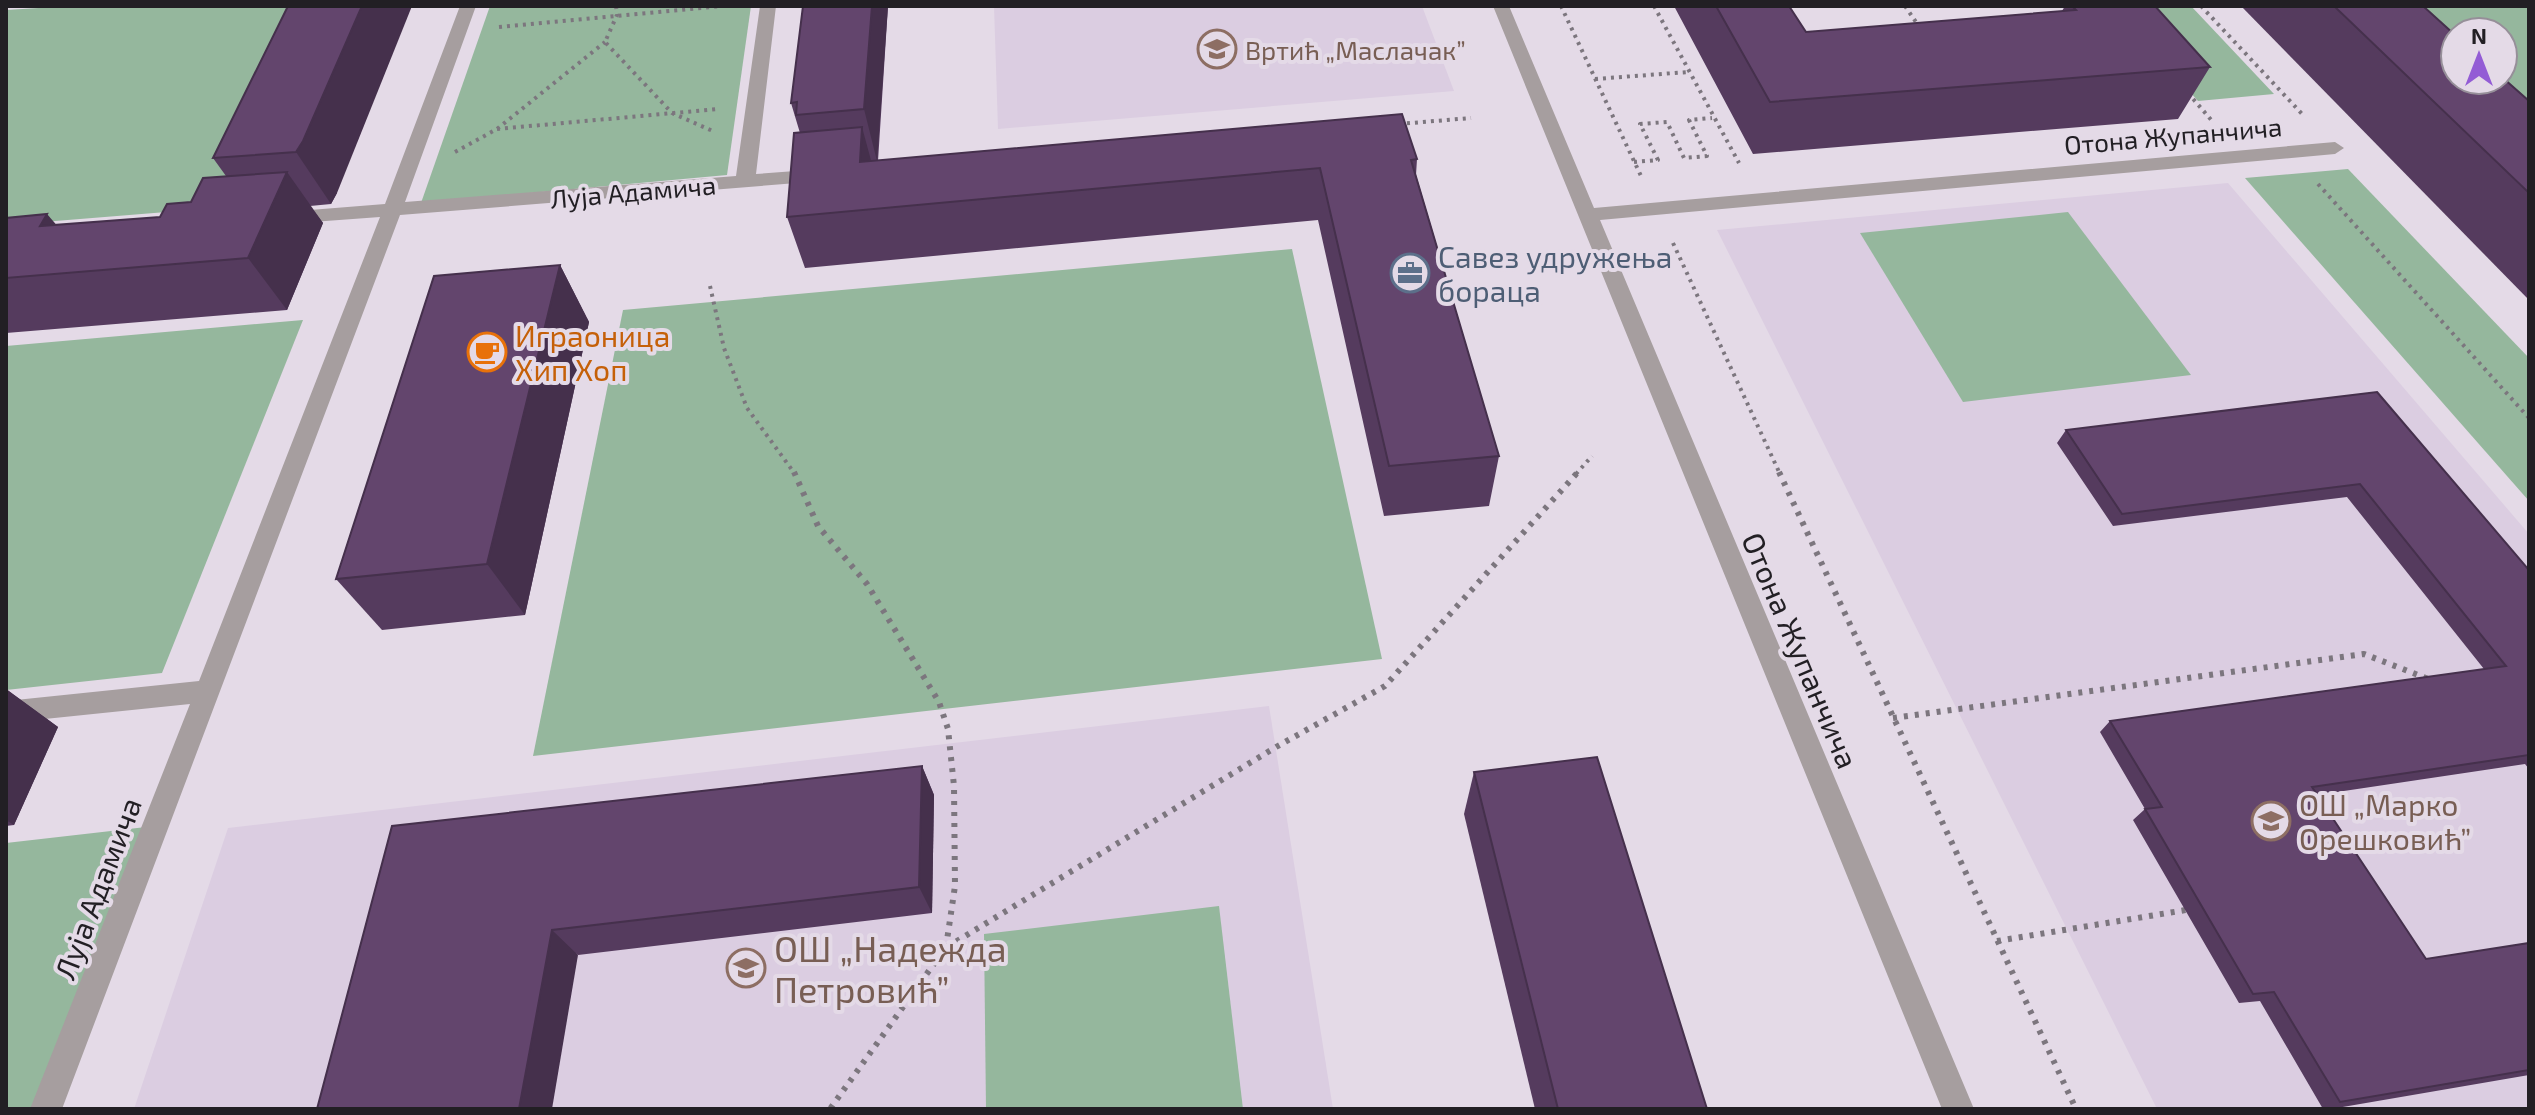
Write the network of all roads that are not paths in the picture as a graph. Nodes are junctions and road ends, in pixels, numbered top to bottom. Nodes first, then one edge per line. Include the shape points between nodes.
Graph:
1 (468, 6) edge
2 (768, 6) edge
3 (1501, 6) edge
4 (2335, 148) dead end
5 (841, 174) edge
6 (745, 182) junction
7 (391, 210) junction
8 (1586, 215) junction
9 (268, 219) edge
10 (207, 691) junction
11 (6, 712) edge
12 (46, 1109) edge
13 (1958, 1109) edge

1 - 7 street, Луја Адамича
2 - 6 street, Луја Адамича
3 - 8 street, Отона Жупанчича
4 - 8 street, Отона Жупанчича
5 - 6 street
6 - 7 street, Луја Адамича
7 - 9 street, Луја Адамича
7 - 10 street, Луја Адамича
8 - 13 street, Отона Жупанчича
10 - 11 street
10 - 12 street, Луја Адамича

